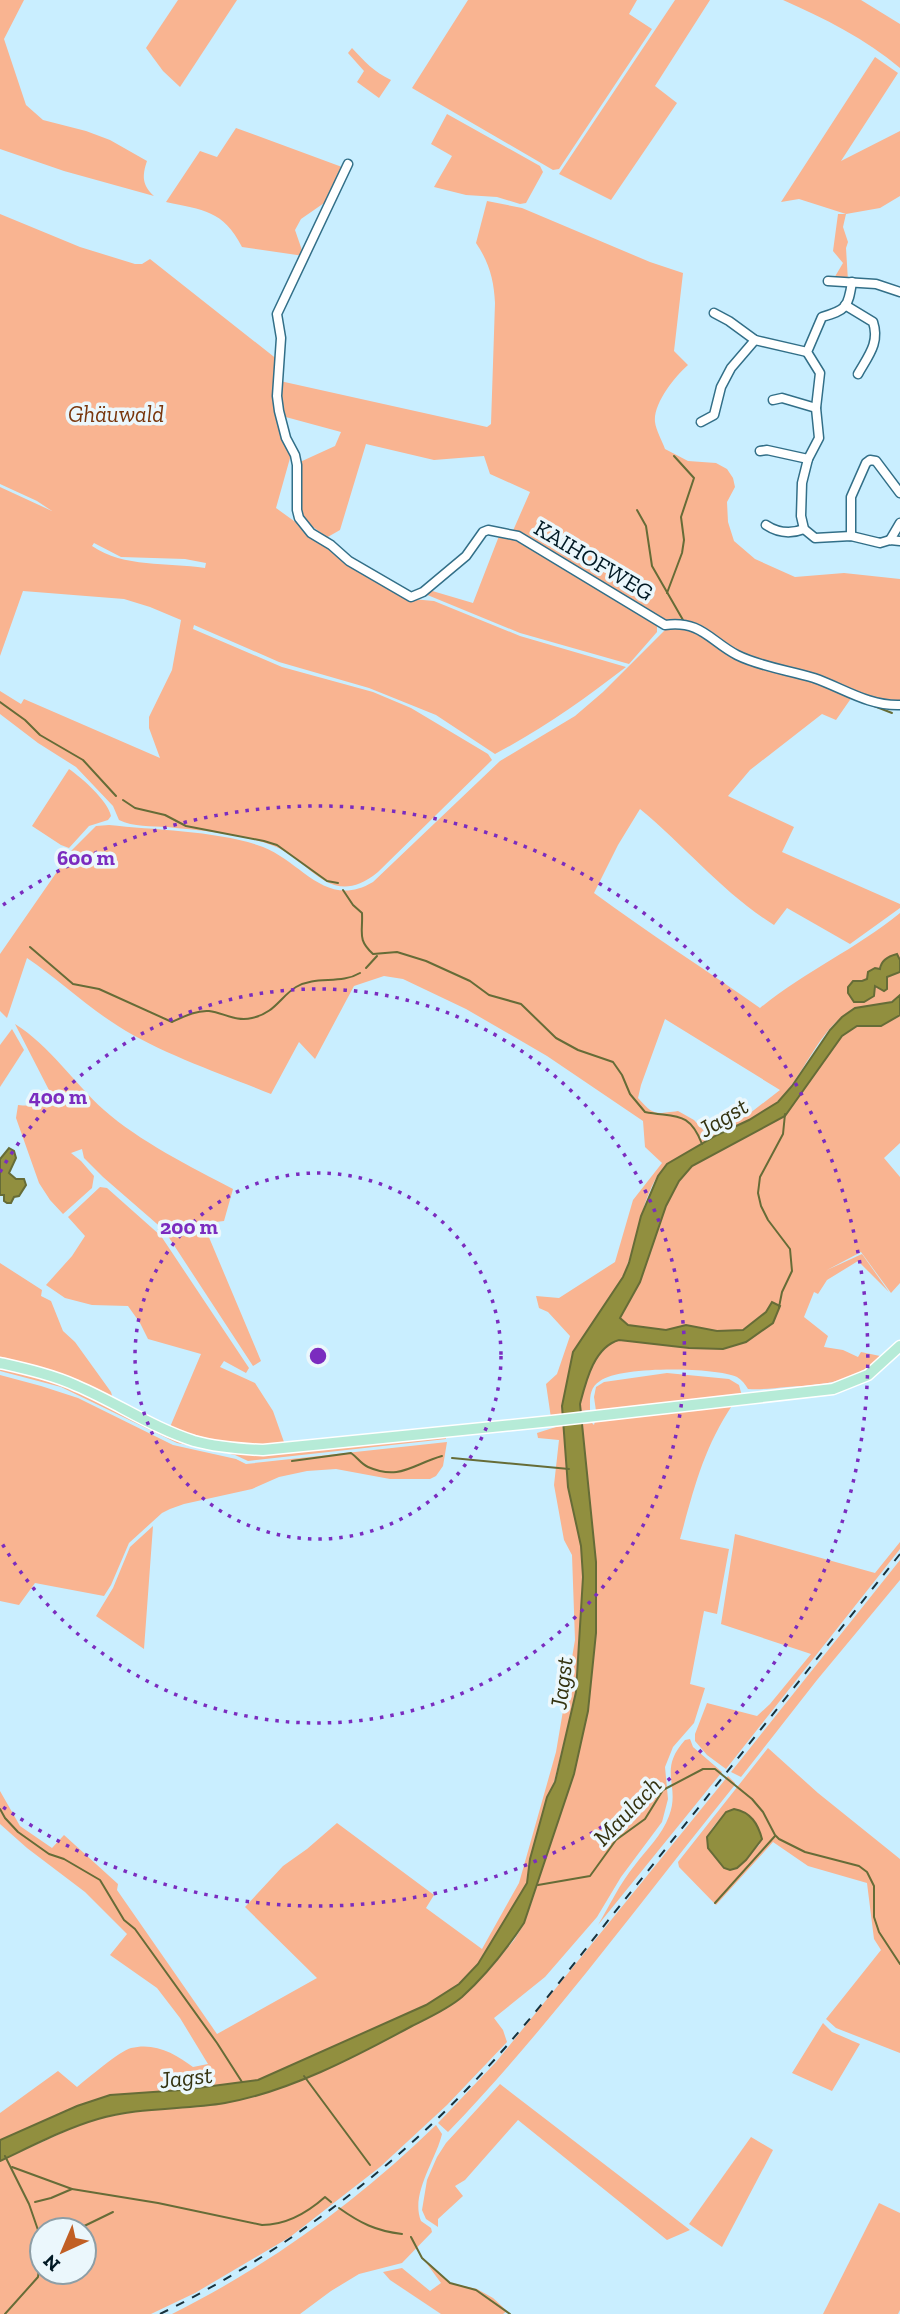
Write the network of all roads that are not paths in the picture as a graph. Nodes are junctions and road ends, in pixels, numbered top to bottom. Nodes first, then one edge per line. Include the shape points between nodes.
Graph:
1 (348, 164) dead end
2 (828, 281) dead end
3 (852, 282) junction
4 (900, 292) edge
5 (845, 305) junction
6 (714, 313) dead end
7 (755, 340) junction
8 (807, 352) junction
9 (859, 374) dead end
10 (773, 400) dead end
11 (816, 408) junction
12 (701, 422) dead end
13 (760, 450) dead end
14 (808, 459) junction
15 (900, 493) edge
16 (766, 526) dead end
17 (804, 529) junction
18 (899, 533) edge
19 (851, 536) junction
20 (900, 705) edge
21 (900, 1346) edge
22 (0, 1363) edge

1 - 20 street, KAIHOFWEG via 277,314 281,338 277,396 286,438 298,465 297,510 304,526 349,561 411,597 423,593 466,556 488,530 518,536 665,625 684,624 757,664 816,679 881,705
2 - 3 street
3 - 4 street
3 - 5 street
5 - 8 street via 822,317
5 - 9 street via 873,321 877,334
6 - 7 street
7 - 8 street
7 - 12 street via 731,368 715,415
8 - 11 street via 820,373
10 - 11 street via 782,398
11 - 14 street via 819,438
13 - 14 street
14 - 17 street via 802,483
15 - 19 street via 876,461 866,463 850,497
16 - 17 street via 795,533
17 - 19 street via 815,538
18 - 19 street via 880,543
21 - 22 main road via 861,1379 833,1389 288,1448 238,1449 183,1437 76,1385

